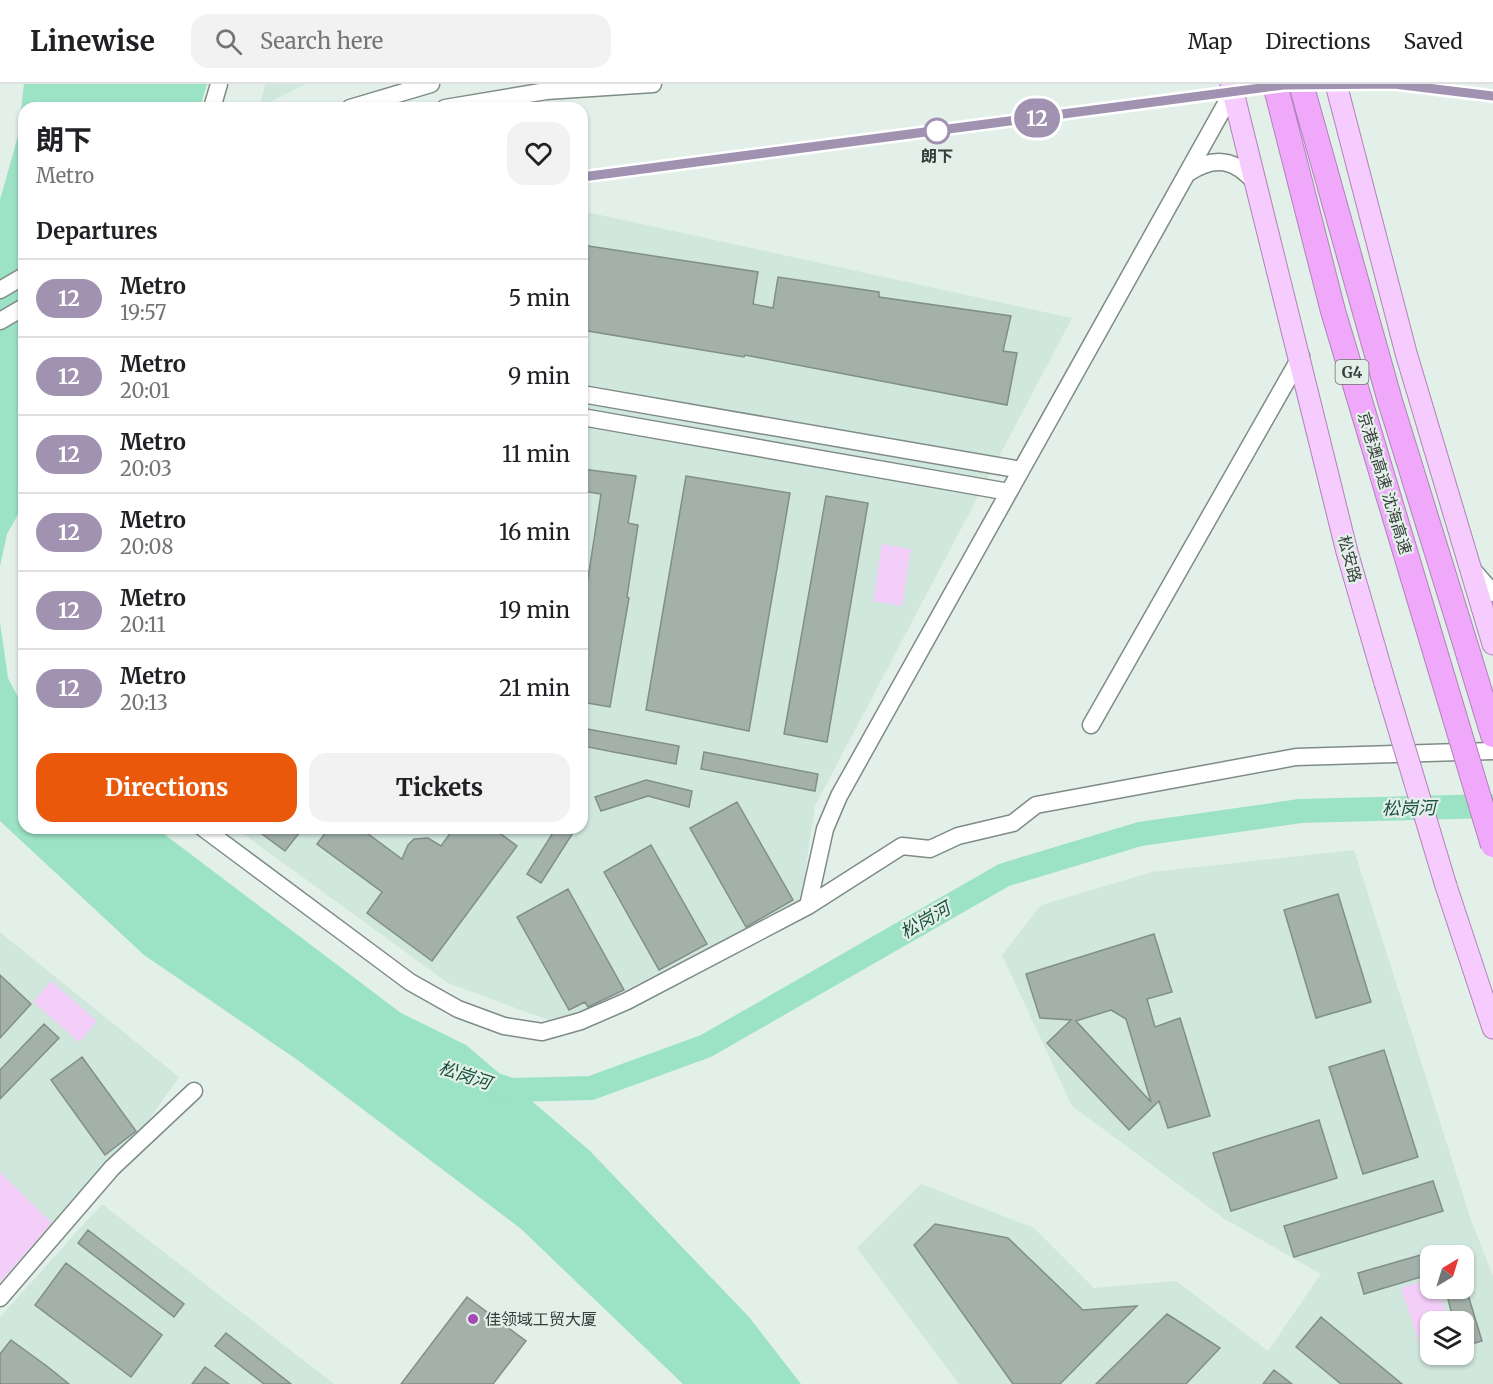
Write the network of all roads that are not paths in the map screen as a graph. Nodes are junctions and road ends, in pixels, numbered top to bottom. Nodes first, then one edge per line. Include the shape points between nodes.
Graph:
1 (219, 84) edge
2 (431, 84) edge
3 (652, 84) edge
4 (1275, 84) edge
5 (1301, 84) edge
6 (1336, 84) edge
7 (1232, 88) edge
8 (214, 102) edge
9 (370, 102) edge
10 (481, 102) edge
11 (1187, 173) junction
12 (1257, 184) junction
13 (18, 280) edge
14 (0, 290) edge
15 (18, 310) edge
16 (0, 321) edge
17 (1301, 357) junction
18 (588, 395) edge
19 (588, 418) edge
20 (1021, 470) junction
21 (1009, 492) junction
22 (1470, 566) junction
23 (1493, 593) edge
24 (1493, 644) edge
25 (1091, 725) dead end
26 (1493, 735) edge
27 (1493, 751) edge
28 (211, 834) edge
29 (1493, 845) edge
30 (808, 906) junction
31 (1493, 1028) edge
32 (194, 1091) dead end
33 (0, 1298) edge

1 - 8 street
2 - 9 street
3 - 10 street via 546,91
4 - 29 highway, 京港澳高速 沈海高速 / G4, bridge via 1333,311
5 - 26 highway, 京港澳高速 沈海高速 / G4, bridge via 1390,401
6 - 22 main road via 1406,353
7 - 11 street
7 - 12 main road, 松安路
11 - 12 street via 1202,163 1215,161 1232,164
11 - 20 street
12 - 17 main road, 松安路
13 - 14 street
15 - 16 street
17 - 25 street
17 - 31 main road, 松安路, bridge via 1347,552 1446,886
18 - 20 street
19 - 21 street
20 - 21 street
21 - 30 street via 839,796 825,829
22 - 23 street
22 - 24 main road
27 - 30 street via 1296,757 1036,805 1013,823 958,836 930,849 902,846
28 - 30 street via 410,982 458,1009 494,1023 542,1032 627,1002
32 - 33 street via 112,1168

